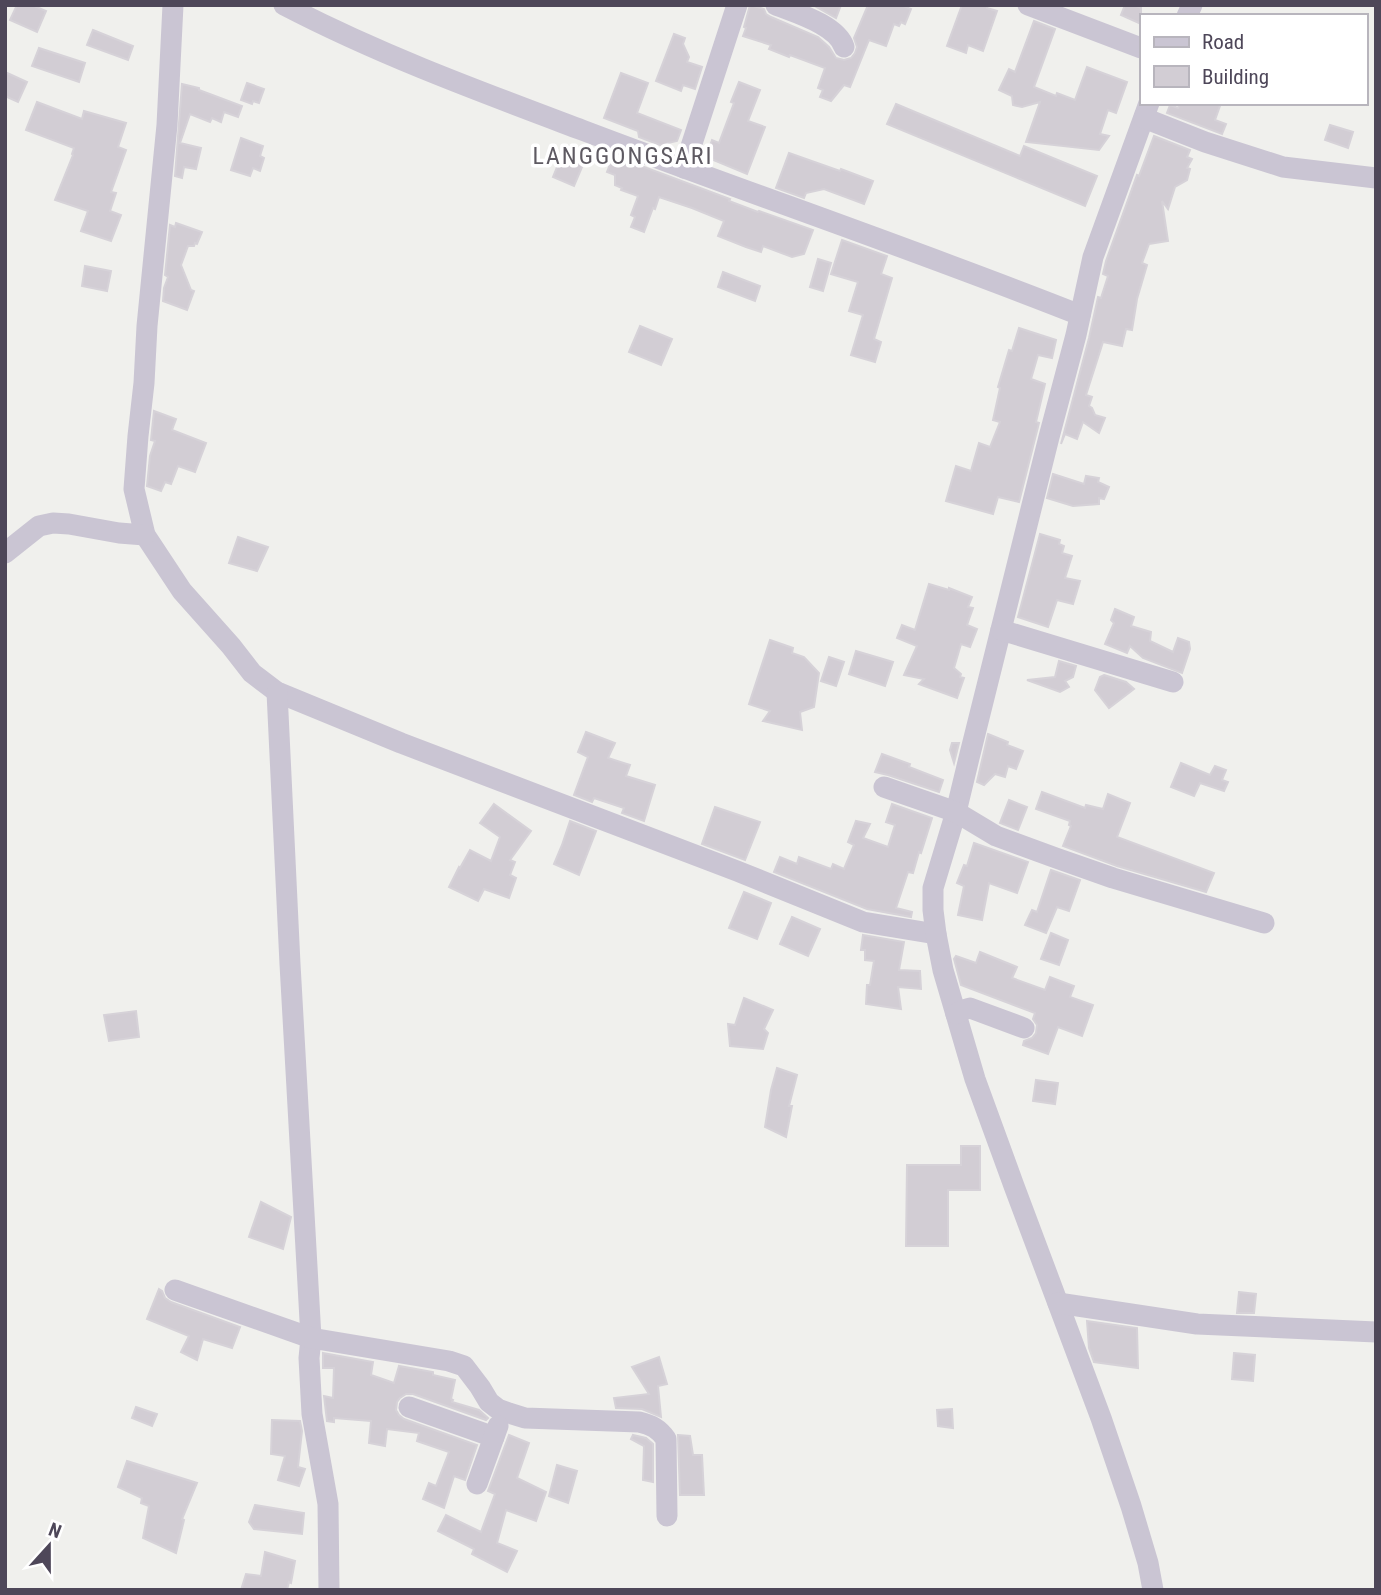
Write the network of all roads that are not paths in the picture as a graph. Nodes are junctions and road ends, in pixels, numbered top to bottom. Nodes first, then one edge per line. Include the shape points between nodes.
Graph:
1 (173, 5) edge
2 (284, 5) edge
3 (737, 5) edge
4 (776, 5) edge
5 (1028, 5) edge
6 (844, 47) dead end
7 (1140, 48) edge
8 (1146, 110) edge
9 (684, 168) junction
10 (1376, 178) edge
11 (1080, 315) junction
12 (145, 535) junction
13 (5, 552) edge
14 (1001, 630) junction
15 (1173, 682) dead end
16 (277, 692) junction
17 (884, 787) dead end
18 (956, 812) junction
19 (1264, 923) dead end
20 (936, 934) junction
21 (956, 1014) junction
22 (1024, 1028) dead end
23 (176, 1290) dead end
24 (1058, 1303) junction
25 (1376, 1332) edge
26 (312, 1338) junction
27 (409, 1407) dead end
28 (504, 1411) junction
29 (494, 1437) junction
30 (477, 1484) dead end
31 (667, 1516) dead end
32 (329, 1590) edge
33 (1153, 1590) edge

1 - 12 street via 169,99 134,489
2 - 9 street via 425,70
3 - 9 street
4 - 6 street via 829,29 842,39
5 - 7 street
8 - 10 street via 1205,142 1283,167
8 - 11 street via 1093,257
9 - 11 street
11 - 14 street
12 - 13 street via 53,523 39,526
12 - 16 street via 182,591 252,673
14 - 15 street
14 - 18 street
16 - 20 street via 863,922
16 - 26 street
17 - 18 street
18 - 19 street via 996,836 1056,858
18 - 20 street via 933,888
20 - 21 street
21 - 22 street via 970,1009
21 - 24 street via 975,1079
23 - 26 street
24 - 25 street via 1197,1324
24 - 33 street via 1131,1506
26 - 28 street via 449,1360 464,1366 489,1402
26 - 32 street via 312,1414 328,1504
27 - 29 street
28 - 29 street
28 - 31 street via 525,1418 639,1422 660,1431 666,1439
29 - 30 street

